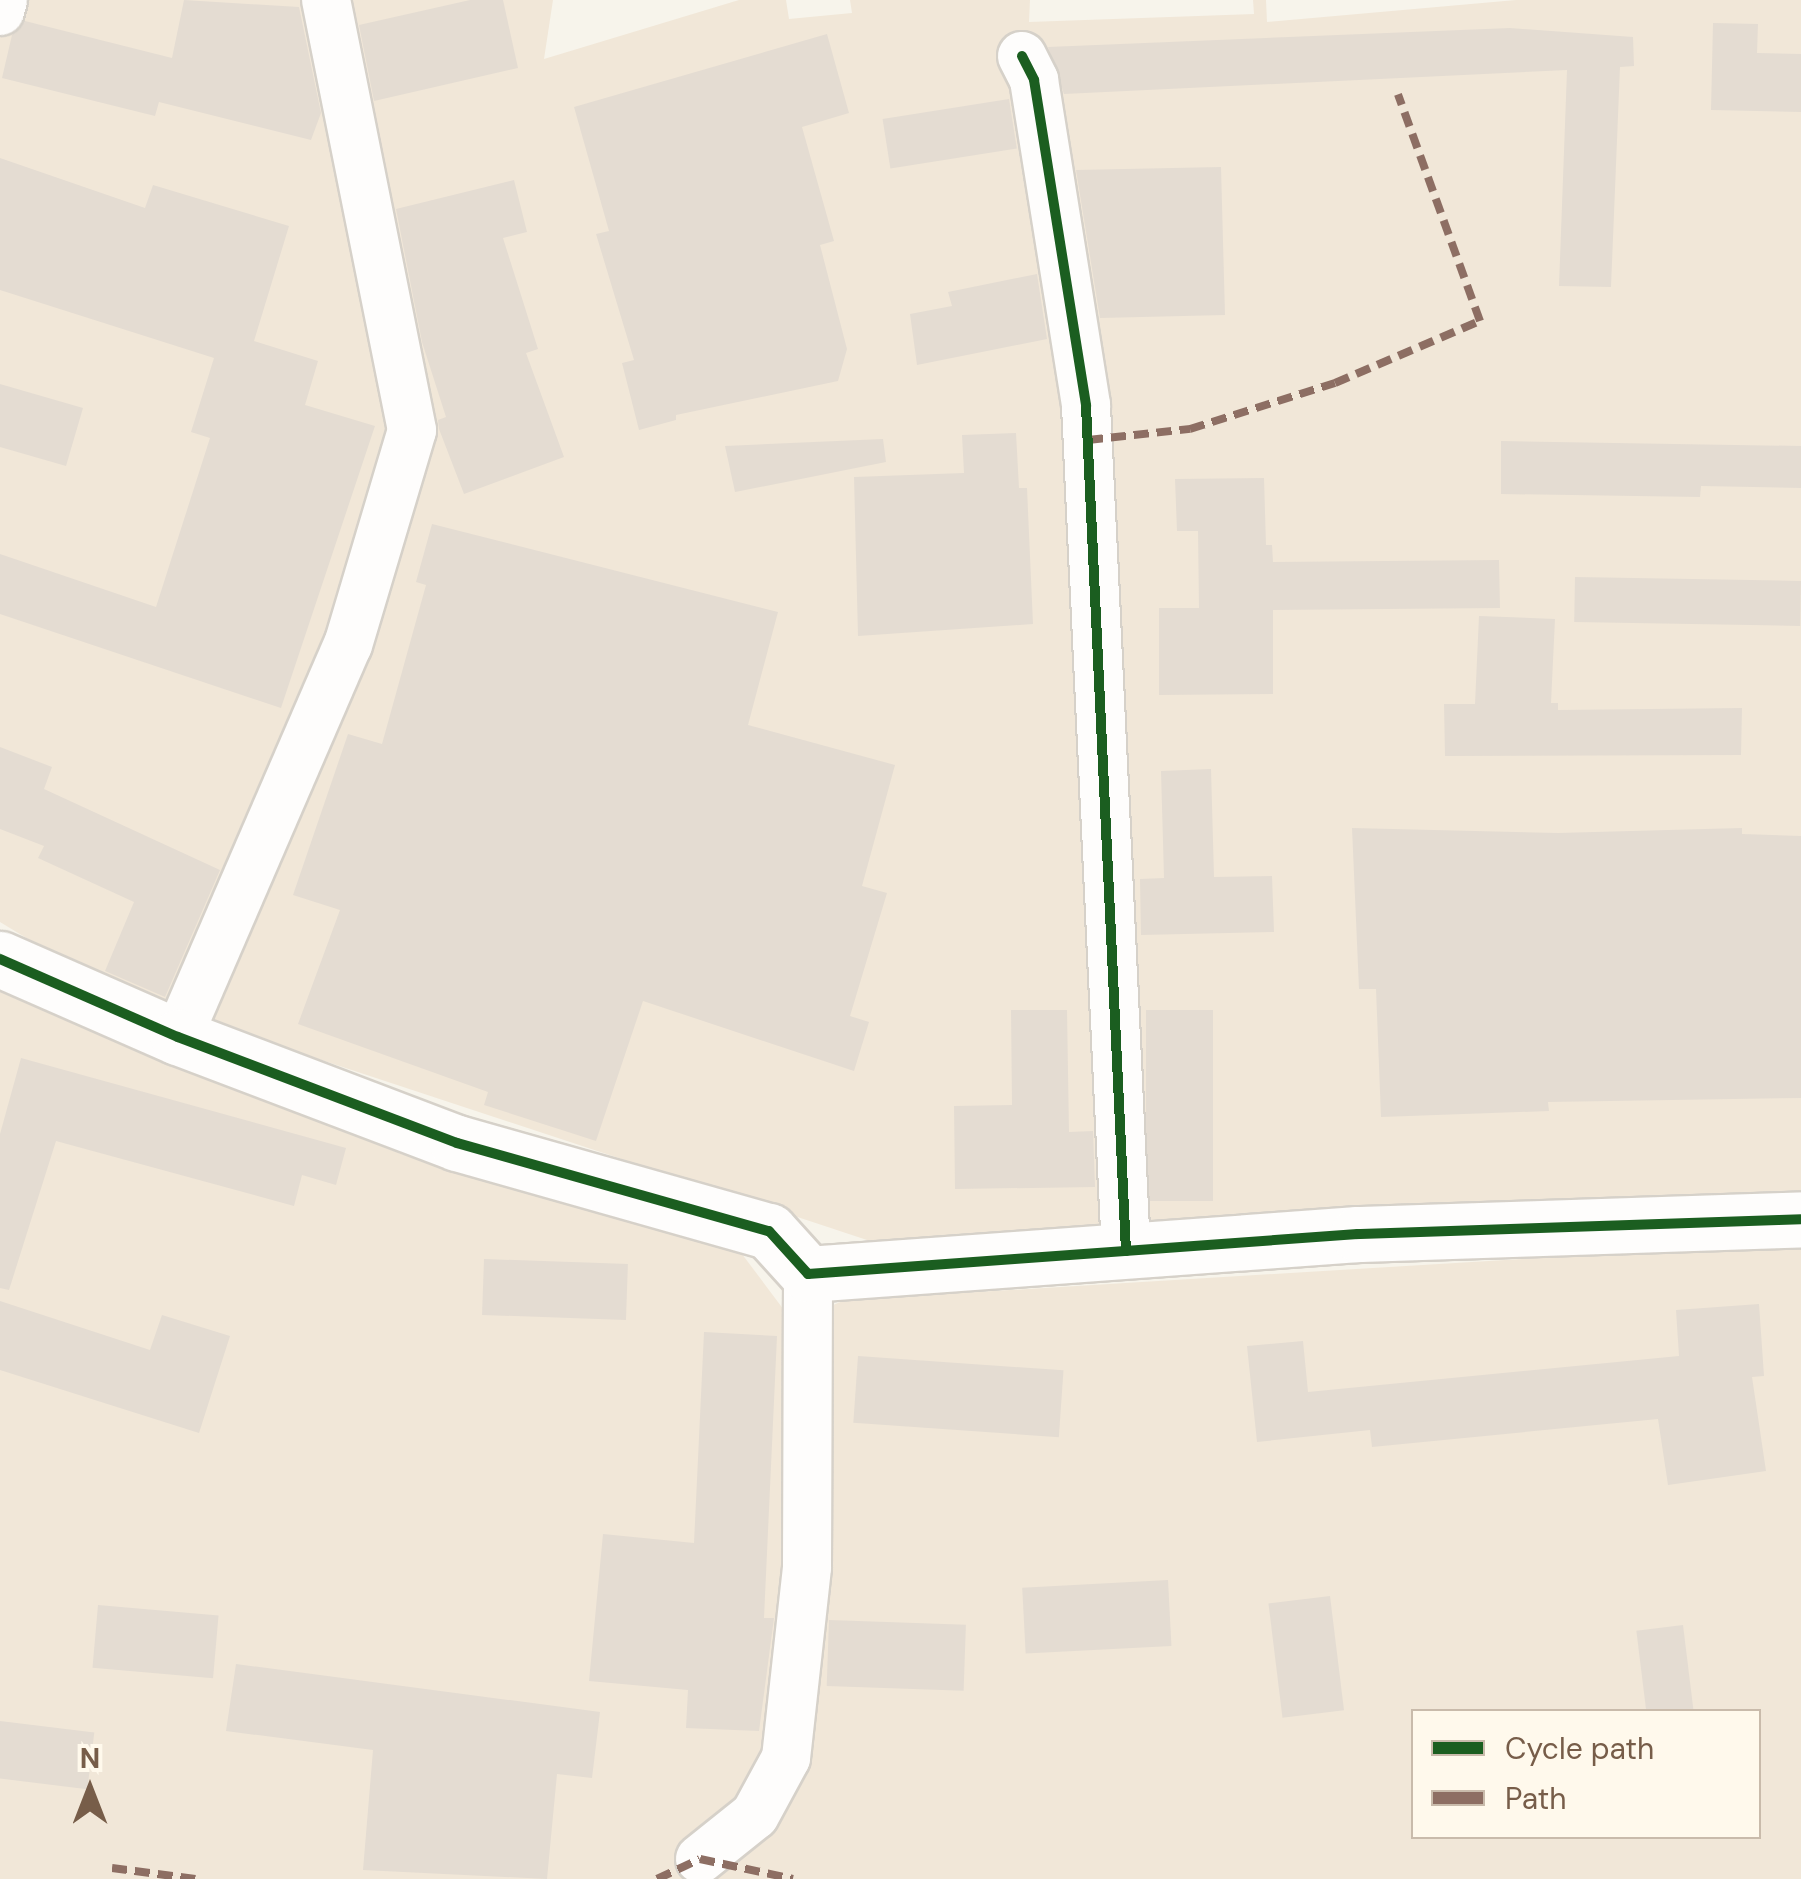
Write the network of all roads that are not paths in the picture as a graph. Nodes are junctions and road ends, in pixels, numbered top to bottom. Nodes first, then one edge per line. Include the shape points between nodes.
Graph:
1 (3, 0) edge
2 (326, 0) edge
3 (0, 11) edge
4 (1022, 56) dead end
5 (0, 959) edge
6 (178, 1037) junction
7 (1801, 1218) edge
8 (1126, 1251) junction
9 (808, 1274) junction
10 (700, 1860) dead end

1 - 3 street
2 - 6 street via 412,430 348,645
4 - 8 street via 1034,80 1087,423
5 - 6 street
6 - 9 street via 457,1143 769,1230
7 - 8 street via 1358,1234
8 - 9 street
9 - 10 street via 807,1567 786,1758 755,1815

